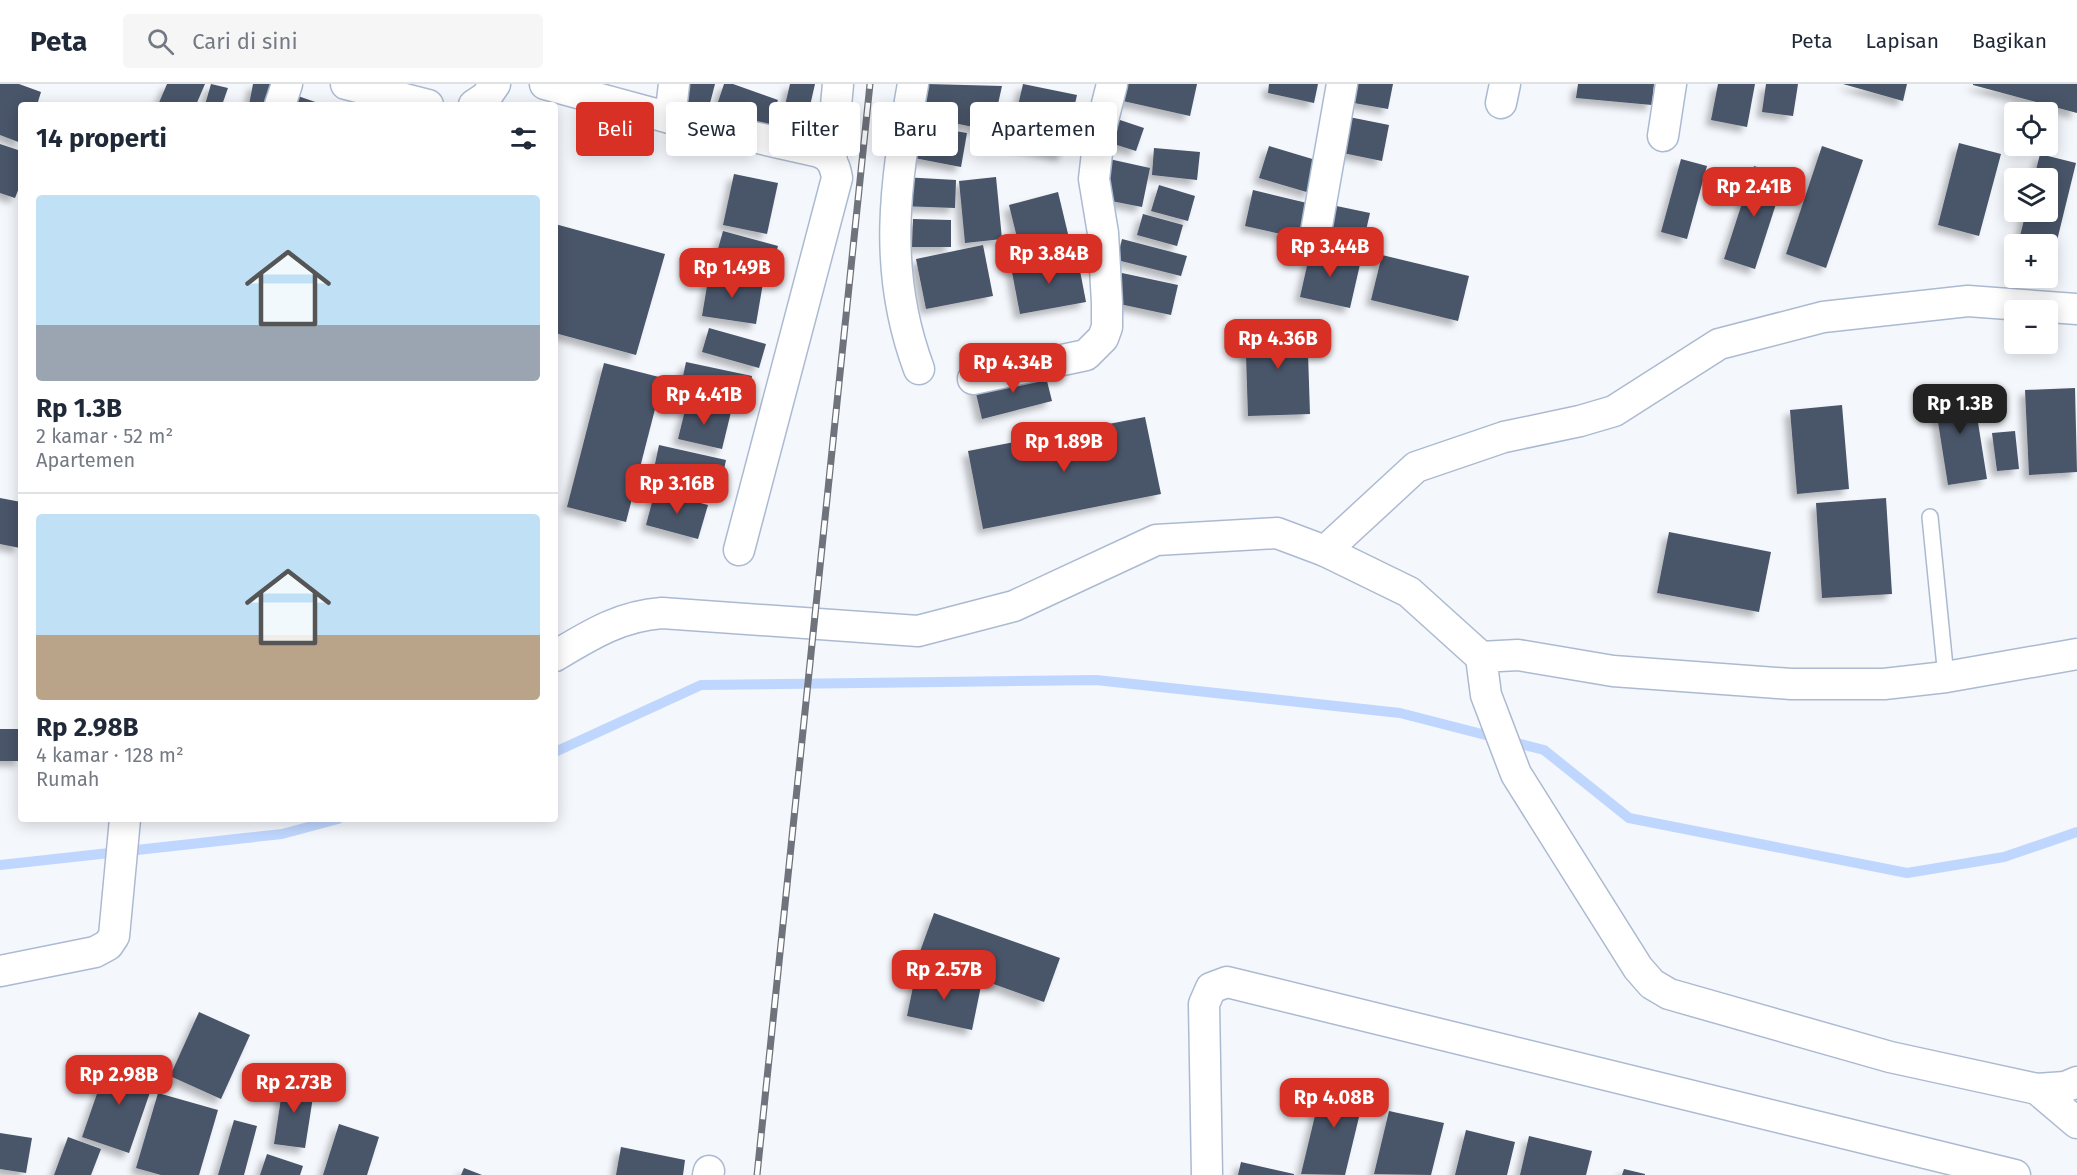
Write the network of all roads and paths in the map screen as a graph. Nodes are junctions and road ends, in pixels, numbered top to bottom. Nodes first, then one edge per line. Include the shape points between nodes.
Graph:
1 (287, 84) edge
2 (346, 84) edge
3 (495, 84) edge
4 (545, 84) edge
5 (674, 84) edge
6 (838, 84) edge
7 (913, 84) edge
8 (1112, 84) edge
9 (1342, 84) edge
10 (1671, 84) edge
11 (281, 102) edge
12 (416, 102) edge
13 (478, 102) edge
14 (672, 102) edge
15 (666, 117) edge
16 (1663, 136) dead end
17 (757, 138) edge
18 (831, 160) junction
19 (1314, 243) dead end
20 (2077, 309) edge
21 (919, 369) dead end
22 (973, 379) dead end
23 (1930, 516) dead end
24 (739, 550) dead end
25 (1325, 551) junction
26 (558, 654) edge
27 (2077, 654) edge
28 (1481, 657) junction
29 (1946, 677) junction
30 (125, 822) edge
31 (0, 971) edge
32 (2077, 1082) edge
33 (2037, 1089) junction
34 (2077, 1123) edge
35 (1207, 1175) edge
36 (2015, 1175) edge

1 - 11 street
2 - 12 street
3 - 13 street
4 - 15 street
5 - 14 street
6 - 18 street
7 - 21 street via 897,174 895,214 898,294
8 - 22 street via 1099,136 1094,179 1106,279 1107,327 1103,338 1086,355
9 - 19 street
10 - 16 street
17 - 18 street via 819,152
18 - 24 street via 837,178
20 - 25 street via 1968,301 1823,317 1719,344 1614,411 1504,436 1416,467
23 - 29 lane
25 - 26 street via 1277,533 1156,540 1014,606 918,631 662,613 625,618
25 - 28 street via 1409,592
27 - 29 street
28 - 29 street via 1518,655 1613,672 1791,684 1884,684
28 - 33 street via 1486,695 1516,774 1638,968 1652,984 1688,1000 1890,1057
30 - 31 street via 114,936 108,945 95,952
32 - 33 street
33 - 34 street
35 - 36 street via 1204,1004 1211,988 1227,982

